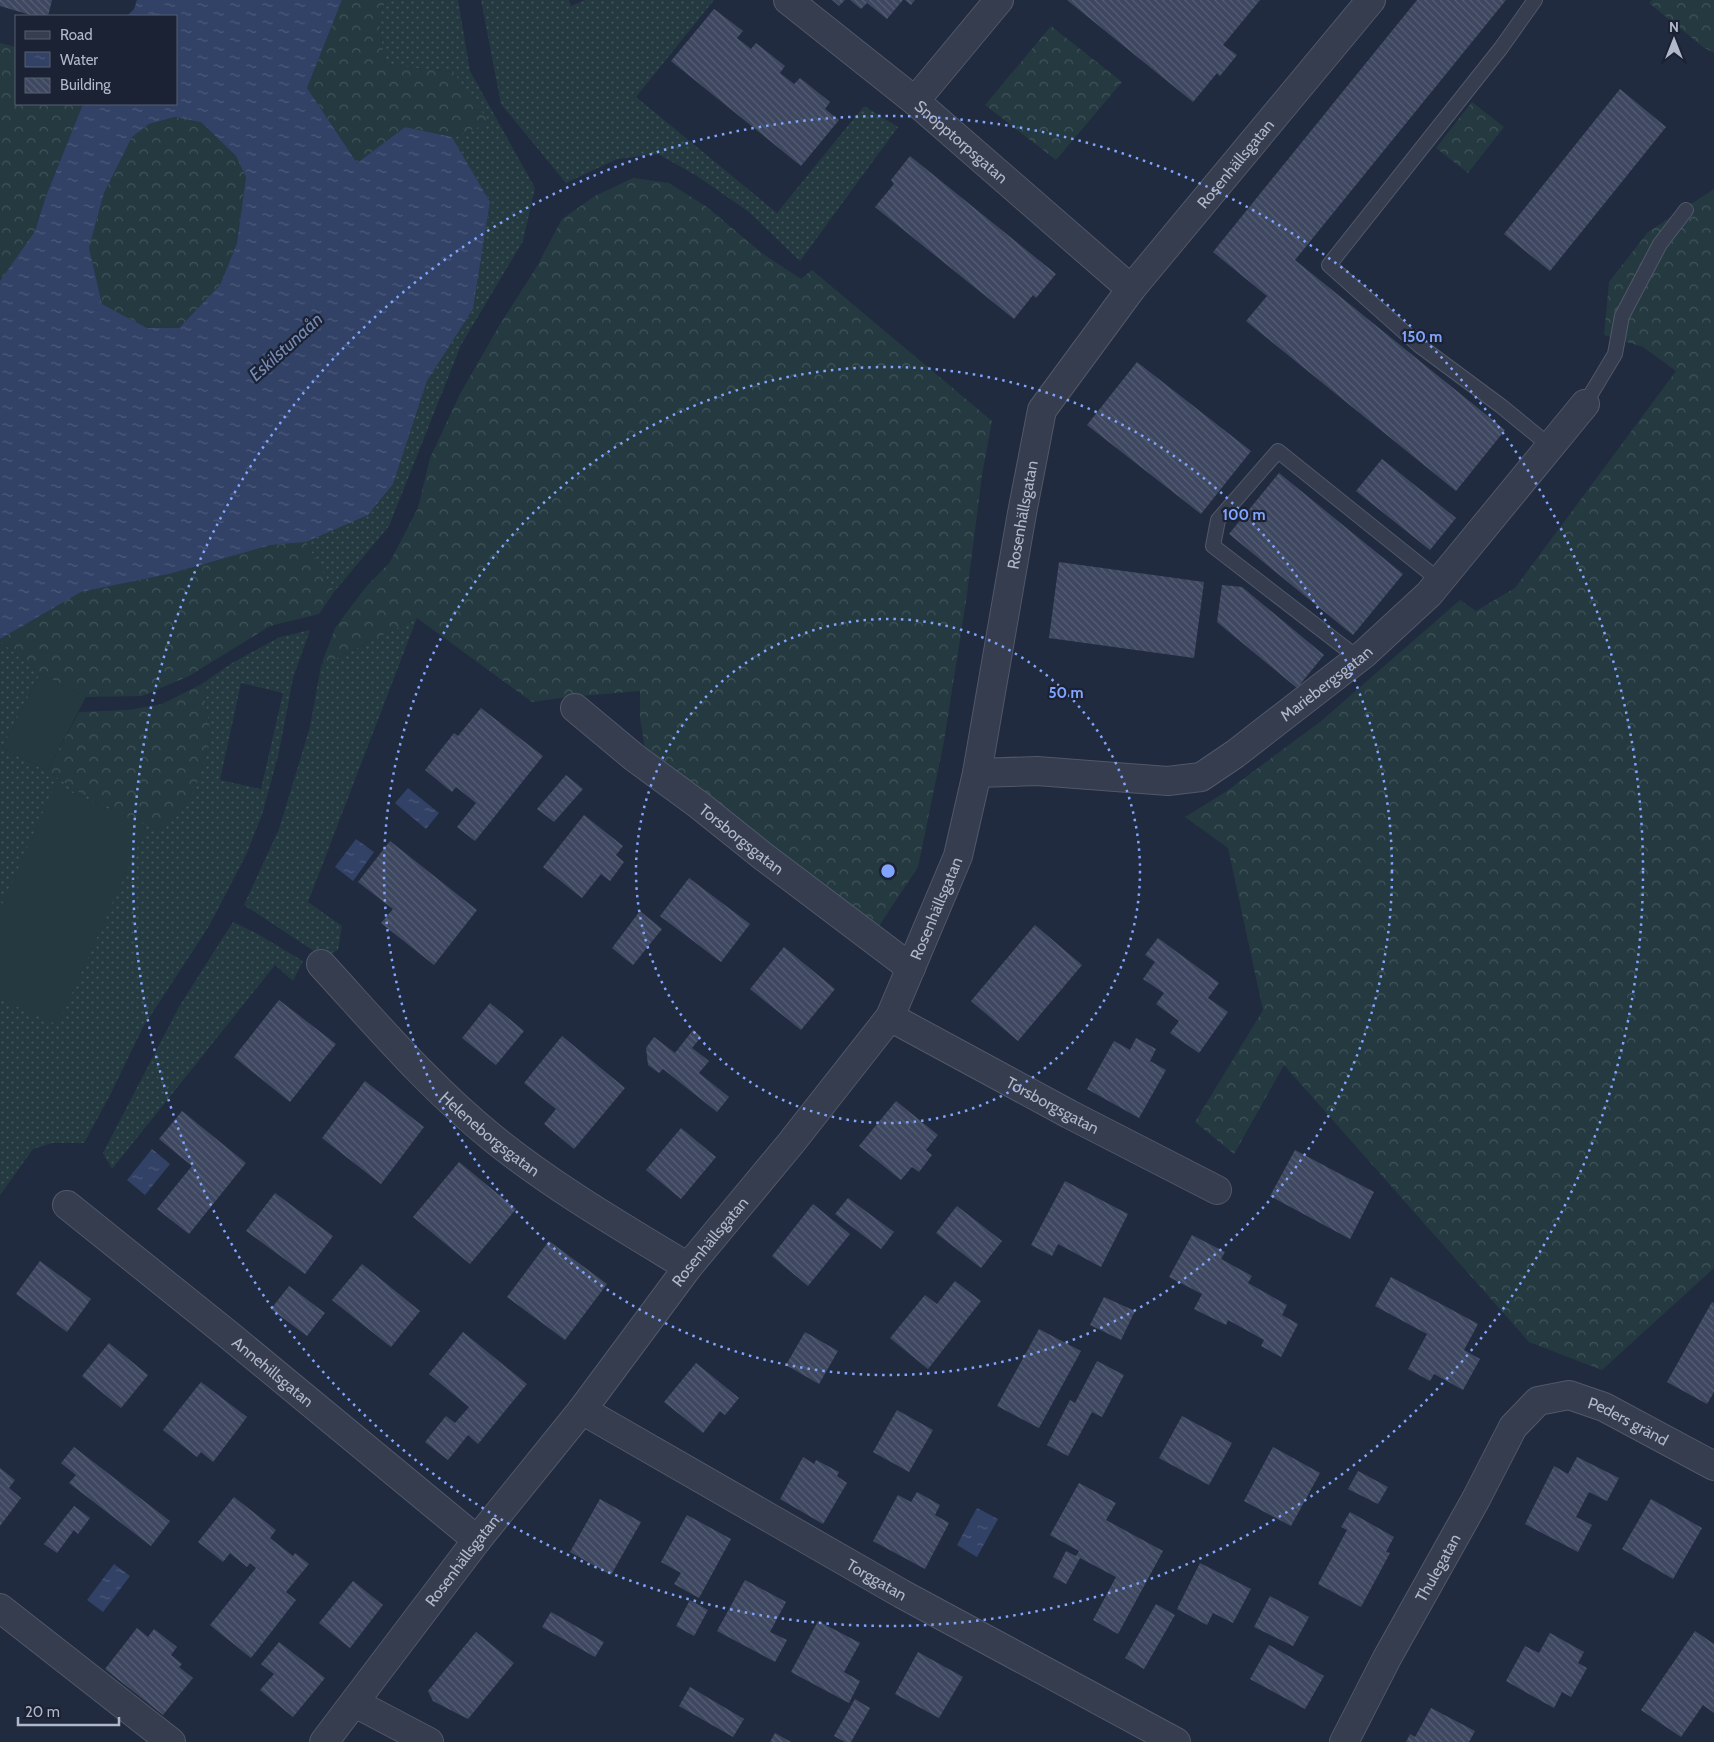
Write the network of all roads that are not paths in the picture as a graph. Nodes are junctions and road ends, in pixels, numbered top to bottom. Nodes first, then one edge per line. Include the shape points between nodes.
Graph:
1 (788, 0) edge
2 (999, 0) edge
3 (1371, 0) edge
4 (1535, 0) edge
5 (915, 101) junction
6 (1686, 210) dead end
7 (1131, 289) junction
8 (1585, 404) joint
9 (1550, 446) junction
10 (1440, 581) junction
11 (1358, 658) junction
12 (575, 708) dead end
13 (977, 773) junction
14 (322, 964) dead end
15 (911, 968) junction
16 (890, 1018) junction
17 (1217, 1190) dead end
18 (66, 1205) dead end
19 (688, 1267) junction
20 (1538, 1401) joint
21 (582, 1410) junction
22 (1714, 1466) edge
23 (477, 1540) junction
24 (0, 1608) edge
25 (355, 1703) junction
26 (171, 1742) edge
27 (324, 1742) edge
28 (429, 1742) edge
29 (1176, 1742) edge
30 (1344, 1742) edge

1 - 5 street, Snopptorpsgatan
2 - 5 street
3 - 7 street, Rosenhällsgatan
4 - 9 lane via 1329,265 1420,346
5 - 7 street, Snopptorpsgatan
6 - 8 lane via 1660,244 1622,316 1615,354
7 - 13 street, Rosenhällsgatan via 1042,410
8 - 9 street, Mariebergsgatan
9 - 10 street, Mariebergsgatan
10 - 11 street, Mariebergsgatan
10 - 11 lane via 1278,451 1218,520 1213,546
11 - 13 street, Mariebergsgatan via 1201,777 1168,781 1037,771
12 - 15 street, Torsborgsgatan via 635,758
13 - 15 street, Rosenhällsgatan via 958,856
14 - 19 street, Heleneborgsgatan via 447,1098 495,1140 579,1200
15 - 16 street, Rosenhällsgatan
16 - 17 street, Torsborgsgatan
16 - 19 street, Rosenhällsgatan
18 - 23 street, Annehillsgatan
19 - 21 street, Rosenhällsgatan
20 - 22 street, Peders gränd via 1569,1394 1604,1407
20 - 30 street, Thulegatan via 1513,1427
21 - 23 street, Rosenhällsgatan
21 - 29 street, Torggatan via 902,1594
23 - 25 street, Rosenhällsgatan
24 - 26 street
25 - 27 street, Rosenhällsgatan
25 - 28 street

